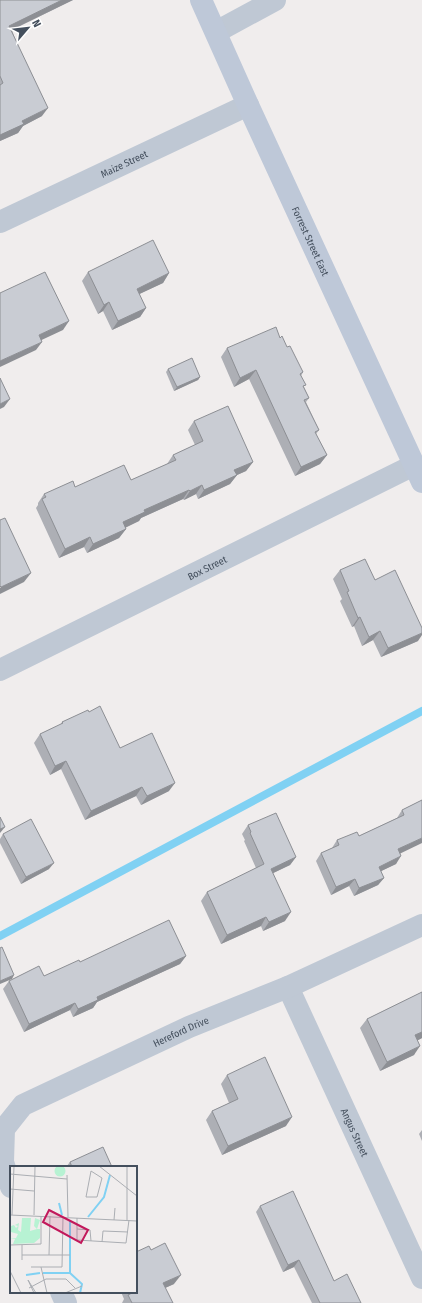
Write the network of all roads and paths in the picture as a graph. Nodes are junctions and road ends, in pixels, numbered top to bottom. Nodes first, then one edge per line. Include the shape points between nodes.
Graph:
1 (201, 0) edge
2 (275, 0) edge
3 (216, 32) junction
4 (248, 105) junction
5 (0, 222) edge
6 (418, 474) edge
7 (0, 670) edge
8 (422, 925) edge
9 (288, 987) junction
10 (10, 1184) edge
11 (422, 1278) edge
12 (61, 1293) edge
13 (66, 1303) edge

1 - 3 main road, Forrest Street East
2 - 3 street
3 - 4 main road, Forrest Street East
4 - 5 street, Maize Street
4 - 6 main road, Forrest Street East
6 - 7 street, Box Street
8 - 9 street, Hereford Drive
9 - 10 street, Hereford Drive via 189,1027 23,1105 4,1129 3,1162
9 - 11 street, Angus Street
12 - 13 street

